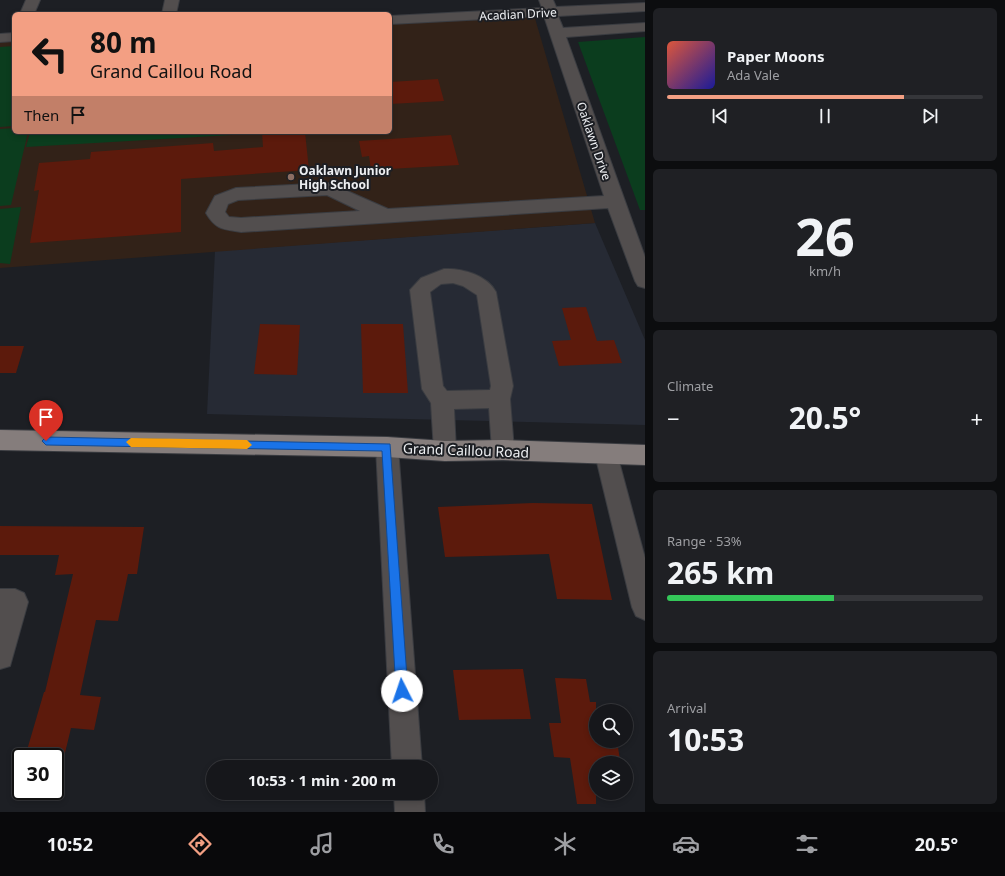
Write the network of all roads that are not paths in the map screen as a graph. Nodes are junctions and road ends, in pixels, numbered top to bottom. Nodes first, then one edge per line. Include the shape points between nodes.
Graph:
1 (33, 0) edge
2 (172, 0) edge
3 (548, 6) edge
4 (645, 7) edge
5 (29, 12) edge
6 (170, 12) edge
7 (392, 20) edge
8 (645, 27) edge
9 (557, 33) junction
10 (12, 37) edge
11 (0, 38) edge
12 (615, 201) junction
13 (386, 216) junction
14 (645, 281) edge
15 (498, 399) junction
16 (442, 400) junction
17 (0, 440) edge
18 (386, 447) junction
19 (503, 450) junction
20 (445, 451) junction
21 (606, 454) junction
22 (645, 455) edge
23 (0, 602) edge
24 (645, 607) edge
25 (0, 656) edge
26 (407, 760) edge
27 (409, 800) edge
28 (410, 812) edge

1 - 5 street
2 - 6 street
3 - 4 street, Acadian Drive
3 - 7 street, Acadian Drive
3 - 9 street, Oaklawn Drive
8 - 9 street
9 - 12 street, Oaklawn Drive
10 - 11 street
12 - 13 street
12 - 14 street, Oaklawn Drive
13 - 13 street via 241,225 224,222 215,213 221,200 236,194 329,189
15 - 16 street
15 - 16 street via 502,386 486,292 476,283 449,276 428,281 420,290 434,389
15 - 19 street
16 - 20 street
17 - 18 main road, Grand Caillou Road
18 - 20 main road, Grand Caillou Road
18 - 26 street
19 - 20 main road, Grand Caillou Road
19 - 21 main road, Grand Caillou Road
21 - 22 main road, Grand Caillou Road
21 - 24 street
23 - 25 street via 14,602
27 - 28 street

